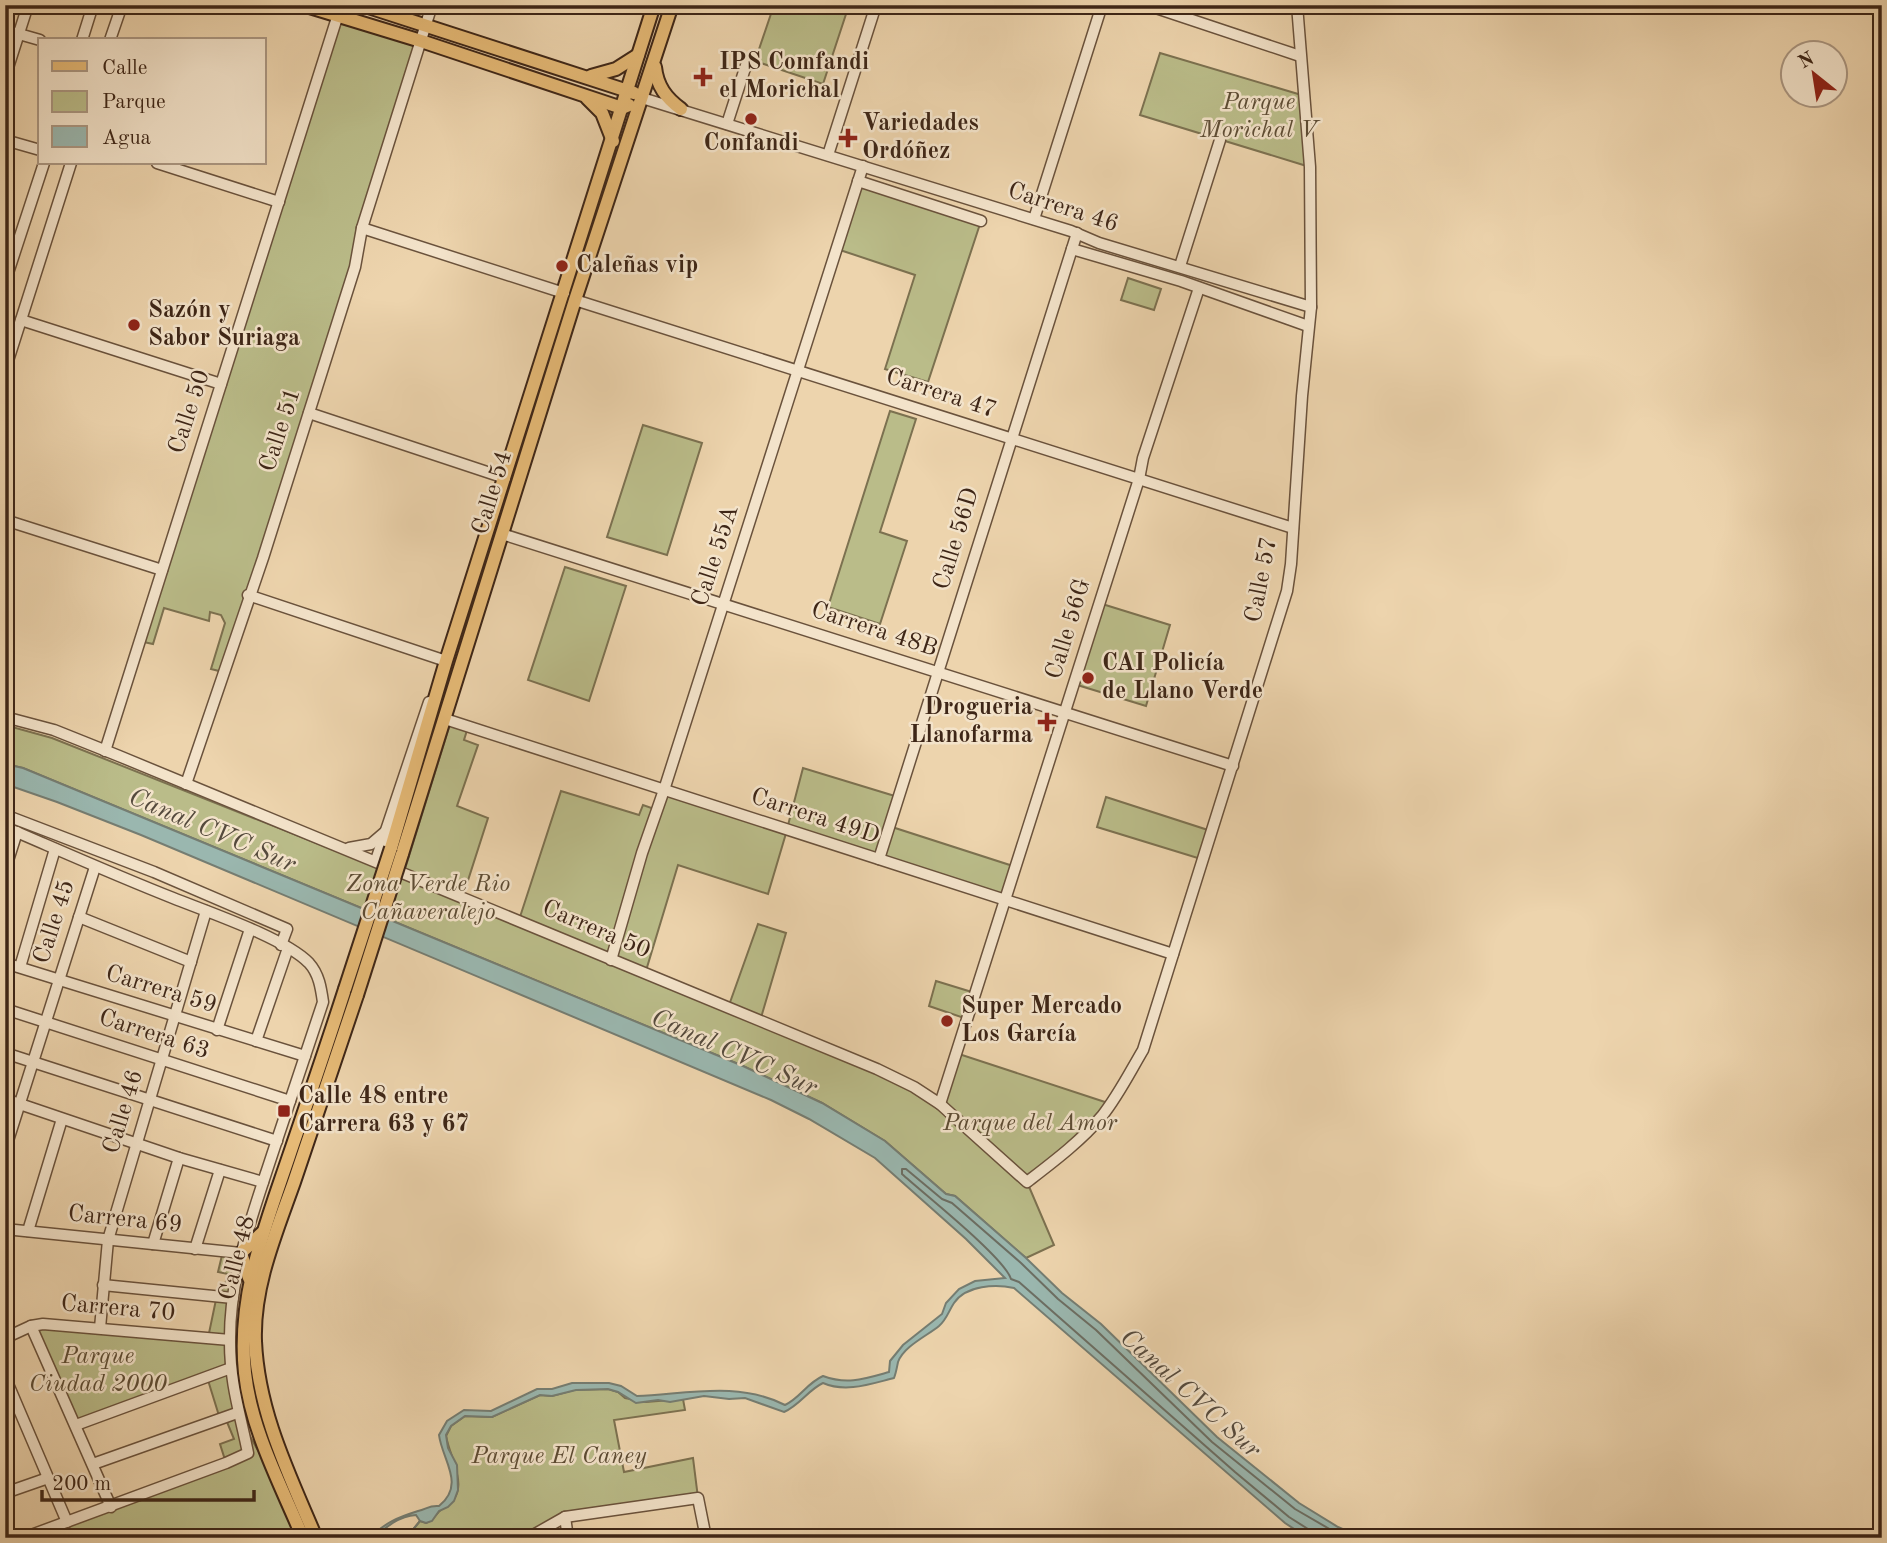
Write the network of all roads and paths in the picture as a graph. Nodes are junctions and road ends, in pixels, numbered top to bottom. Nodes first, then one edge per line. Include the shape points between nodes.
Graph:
1 (28, 5) edge
2 (93, 5) edge
3 (122, 5) edge
4 (303, 5) edge
5 (362, 5) edge
6 (432, 5) edge
7 (654, 5) edge
8 (672, 5) edge
9 (876, 5) edge
10 (1102, 5) edge
11 (1147, 5) edge
12 (1297, 5) edge
13 (339, 11) edge
14 (426, 26) junction
15 (5, 30) edge
16 (19, 34) junction
17 (83, 38) edge
18 (111, 38) edge
19 (38, 39) edge
20 (421, 41) junction
21 (515, 54) junction
22 (638, 55) junction
23 (1300, 56) junction
24 (748, 59) dead end
25 (654, 63) junction
26 (509, 71) junction
27 (586, 76) junction
28 (5, 77) edge
29 (628, 90) junction
30 (579, 94) junction
31 (642, 98) junction
32 (622, 108) junction
33 (681, 109) junction
34 (727, 124) junction
35 (5, 140) edge
36 (1220, 140) dead end
37 (613, 141) junction
38 (38, 149) edge
39 (828, 155) junction
40 (44, 164) edge
41 (71, 164) edge
42 (160, 164) edge
43 (863, 166) junction
44 (858, 181) junction
45 (279, 202) junction
46 (1034, 219) junction
47 (981, 221) dead end
48 (362, 228) junction
49 (1077, 233) junction
50 (1072, 249) junction
51 (10, 251) edge
52 (1180, 266) junction
53 (5, 282) edge
54 (1199, 288) junction
55 (570, 296) junction
56 (1311, 307) junction
57 (21, 320) junction
58 (1308, 326) junction
59 (5, 370) edge
60 (797, 370) junction
61 (221, 384) junction
62 (309, 413) junction
63 (1011, 438) junction
64 (505, 478) junction
65 (1139, 479) junction
66 (5, 520) edge
67 (1293, 528) junction
68 (502, 534) junction
69 (162, 570) junction
70 (248, 595) junction
71 (723, 604) junction
72 (446, 662) junction
73 (937, 673) junction
74 (1064, 713) junction
75 (5, 717) edge
76 (444, 719) junction
77 (105, 751) junction
78 (1233, 766) junction
79 (186, 784) junction
80 (664, 790) junction
81 (5, 815) edge
82 (5, 827) edge
83 (388, 827) junction
84 (17, 832) junction
85 (345, 848) junction
86 (55, 849) junction
87 (396, 851) junction
88 (878, 859) junction
89 (376, 860) junction
90 (95, 867) junction
91 (5, 870) edge
92 (1006, 900) junction
93 (206, 911) junction
94 (79, 918) junction
95 (250, 929) junction
96 (284, 946) junction
97 (1173, 954) junction
98 (611, 960) junction
99 (191, 962) junction
100 (5, 963) edge
101 (20, 967) junction
102 (59, 979) junction
103 (351, 992) junction
104 (5, 1009) edge
105 (174, 1016) junction
106 (46, 1022) junction
107 (217, 1030) junction
108 (256, 1041) junction
109 (5, 1053) edge
110 (305, 1056) junction
111 (162, 1060) junction
112 (33, 1062) junction
113 (5, 1099) edge
114 (149, 1099) junction
115 (290, 1101) junction
116 (20, 1104) junction
117 (940, 1104) junction
118 (62, 1119) junction
119 (277, 1141) junction
120 (135, 1144) junction
121 (6, 1146) edge
122 (179, 1158) junction
123 (220, 1170) junction
124 (263, 1182) junction
125 (1027, 1182) joint
126 (5, 1229) edge
127 (264, 1230) junction
128 (28, 1231) junction
129 (108, 1240) junction
130 (153, 1244) junction
131 (195, 1249) junction
132 (241, 1253) junction
133 (249, 1281) junction
134 (103, 1285) junction
135 (233, 1298) junction
136 (31, 1326) junction
137 (100, 1328) junction
138 (5, 1338) edge
139 (230, 1340) junction
140 (249, 1340) junction
141 (231, 1368) junction
142 (6, 1382) edge
143 (237, 1413) junction
144 (76, 1425) junction
145 (93, 1464) junction
146 (48, 1478) junction
147 (5, 1493) edge
148 (111, 1507) junction
149 (565, 1517) junction
150 (67, 1522) junction
151 (23, 1538) edge
152 (303, 1538) edge
153 (316, 1538) edge
154 (528, 1538) edge
155 (568, 1538) edge
156 (706, 1538) edge

1 - 16 street
2 - 17 street
3 - 18 street
4 - 13 main road
5 - 14 main road, Carrera 46
6 - 14 street, Calle 51
7 - 22 main road, Calle 54
8 - 25 main road, Calle 54
9 - 39 street
10 - 46 street
11 - 23 street
12 - 23 street, Calle 57
13 - 20 main road
13 - 45 street, Calle 50
14 - 20 street, Calle 51
14 - 21 main road, Carrera 46
15 - 16 street
16 - 19 street
16 - 28 street
20 - 26 main road
20 - 48 street, Calle 51
21 - 26 main road
21 - 27 main road, Carrera 46
22 - 27 main road via 616,69
22 - 29 main road, Calle 54
23 - 56 street, Calle 57 via 1310,167
24 - 34 street
25 - 31 main road, Calle 54
25 - 33 main road via 665,96
26 - 30 main road
27 - 29 main road, Carrera 46
29 - 31 main road, Carrera 46
29 - 32 main road, Calle 54
30 - 32 main road
30 - 37 main road via 602,113
31 - 32 main road
31 - 33 street, Carrera 46
31 - 55 main road, Calle 54
32 - 37 main road, Calle 54
33 - 34 street, Carrera 46
34 - 39 street, Carrera 46
35 - 38 street
36 - 52 street
37 - 55 main road, Calle 54
39 - 43 street, Carrera 46
40 - 51 street
41 - 57 street
42 - 45 street
43 - 44 street, Calle 55A
43 - 46 street, Carrera 46
44 - 47 street, Carrera 46
44 - 60 street, Calle 55A
45 - 61 street, Calle 50
46 - 49 street, Carrera 46
48 - 55 street, Carrera 47
48 - 62 street, Calle 51 via 355,267
49 - 50 street, Calle 56D
49 - 52 street, Carrera 46
50 - 54 street, Carrera 46
50 - 63 street, Calle 56D
51 - 53 street
52 - 56 street, Carrera 46
54 - 58 street, Carrera 46
54 - 65 street, Calle 56G
55 - 60 street, Carrera 47
55 - 64 main road, Calle 54
55 - 68 main road, Calle 54
56 - 58 street, Calle 57
57 - 59 street
57 - 61 street
58 - 67 street, Calle 57
60 - 63 street, Carrera 47
60 - 71 street, Calle 55A
61 - 69 street, Calle 50
62 - 64 street
62 - 70 street, Calle 51
63 - 65 street, Carrera 47
63 - 73 street, Calle 56D
64 - 72 main road, Calle 54
65 - 67 street, Carrera 47
65 - 74 street, Calle 56G
66 - 69 street
67 - 78 street, Calle 57 via 1287,590
68 - 71 street, Carrera 48B
68 - 76 main road, Calle 54
69 - 77 street, Calle 50
70 - 72 street
70 - 79 street, Calle 51
71 - 73 street, Carrera 48B
71 - 80 street, Calle 55A
72 - 83 street, Calle 54 via 422,717
72 - 87 main road, Calle 54
73 - 74 street, Carrera 48B
73 - 88 street, Calle 56D
74 - 78 street, Carrera 48B
74 - 92 street, Calle 56G
75 - 77 street, Carrera 50
76 - 80 street, Carrera 49D
76 - 87 main road, Calle 54
77 - 79 street, Carrera 50
78 - 97 street, Calle 57
79 - 85 street, Carrera 50
80 - 88 street, Carrera 49D
80 - 98 street, Calle 55A
81 - 96 street via 287,929
82 - 84 street
83 - 85 street via 371,844
83 - 89 street, Calle 54
84 - 86 street
84 - 91 street
85 - 89 street, Carrera 50
86 - 90 street
86 - 101 street
87 - 103 main road, Calle 54, bridge
88 - 92 street, Carrera 49D
89 - 98 street, Carrera 50
90 - 93 street
90 - 94 street, Calle 45
92 - 97 street, Carrera 49D
92 - 117 street, Calle 56G
93 - 95 street
93 - 99 street, Calle 46
94 - 99 street
94 - 102 street, Calle 45
95 - 96 street
95 - 107 street
96 - 108 street
96 - 110 street, Calle 48 via 317,974 323,1002
97 - 125 street, Calle 57 via 1143,1050 1111,1104 1100,1119
98 - 117 street, Carrera 50 via 877,1069
99 - 105 street, Calle 46
100 - 101 street, Carrera 59
101 - 102 street, Carrera 59
102 - 105 street, Carrera 59
102 - 106 street, Calle 45
103 - 127 main road, Calle 48
103 - 140 main road, Calle 48 via 260,1286
104 - 106 street, Carrera 63
105 - 107 street, Carrera 59
105 - 111 street, Calle 46
106 - 111 street, Carrera 63
106 - 112 street, Calle 45
107 - 108 street, Carrera 59
108 - 110 street, Carrera 59
109 - 112 street
110 - 115 street, Calle 48
111 - 114 street, Calle 46
111 - 115 street, Carrera 63
112 - 114 street
112 - 116 street, Calle 45
113 - 116 street
114 - 119 street
114 - 120 street, Calle 46
115 - 119 street, Calle 48
116 - 118 street
116 - 121 street, Calle 45
117 - 125 street, Carrera 50
118 - 120 street
118 - 128 street
119 - 124 street, Calle 48
120 - 122 street
120 - 129 street, Calle 46
122 - 123 street
122 - 130 street
123 - 124 street
123 - 131 street
124 - 132 street, Calle 48
126 - 128 street, Carrera 69
127 - 132 main road
127 - 133 main road, Calle 48
128 - 129 street, Carrera 69
129 - 130 street, Carrera 69
129 - 134 street, Calle 46
130 - 131 street, Carrera 69
131 - 132 street, Carrera 69
132 - 133 main road
132 - 135 street, Calle 48
133 - 140 main road, Calle 48
134 - 135 street
134 - 137 street, Calle 46
135 - 139 street, Calle 48
136 - 137 street, Carrera 70
136 - 138 street, Carrera 70
136 - 144 street
137 - 139 street, Carrera 70
139 - 141 street, Calle 48
140 - 152 main road, Calle 48 via 245,1374 257,1425
140 - 153 main road, Calle 48 via 269,1421
141 - 143 street, Calle 48
141 - 144 street
142 - 146 street
143 - 145 street
143 - 148 street, Calle 48 via 248,1453 244,1456
144 - 145 street
145 - 148 street
146 - 147 street
146 - 150 street
148 - 150 street
149 - 154 street
149 - 155 street
149 - 156 street via 698,1498
150 - 151 street

